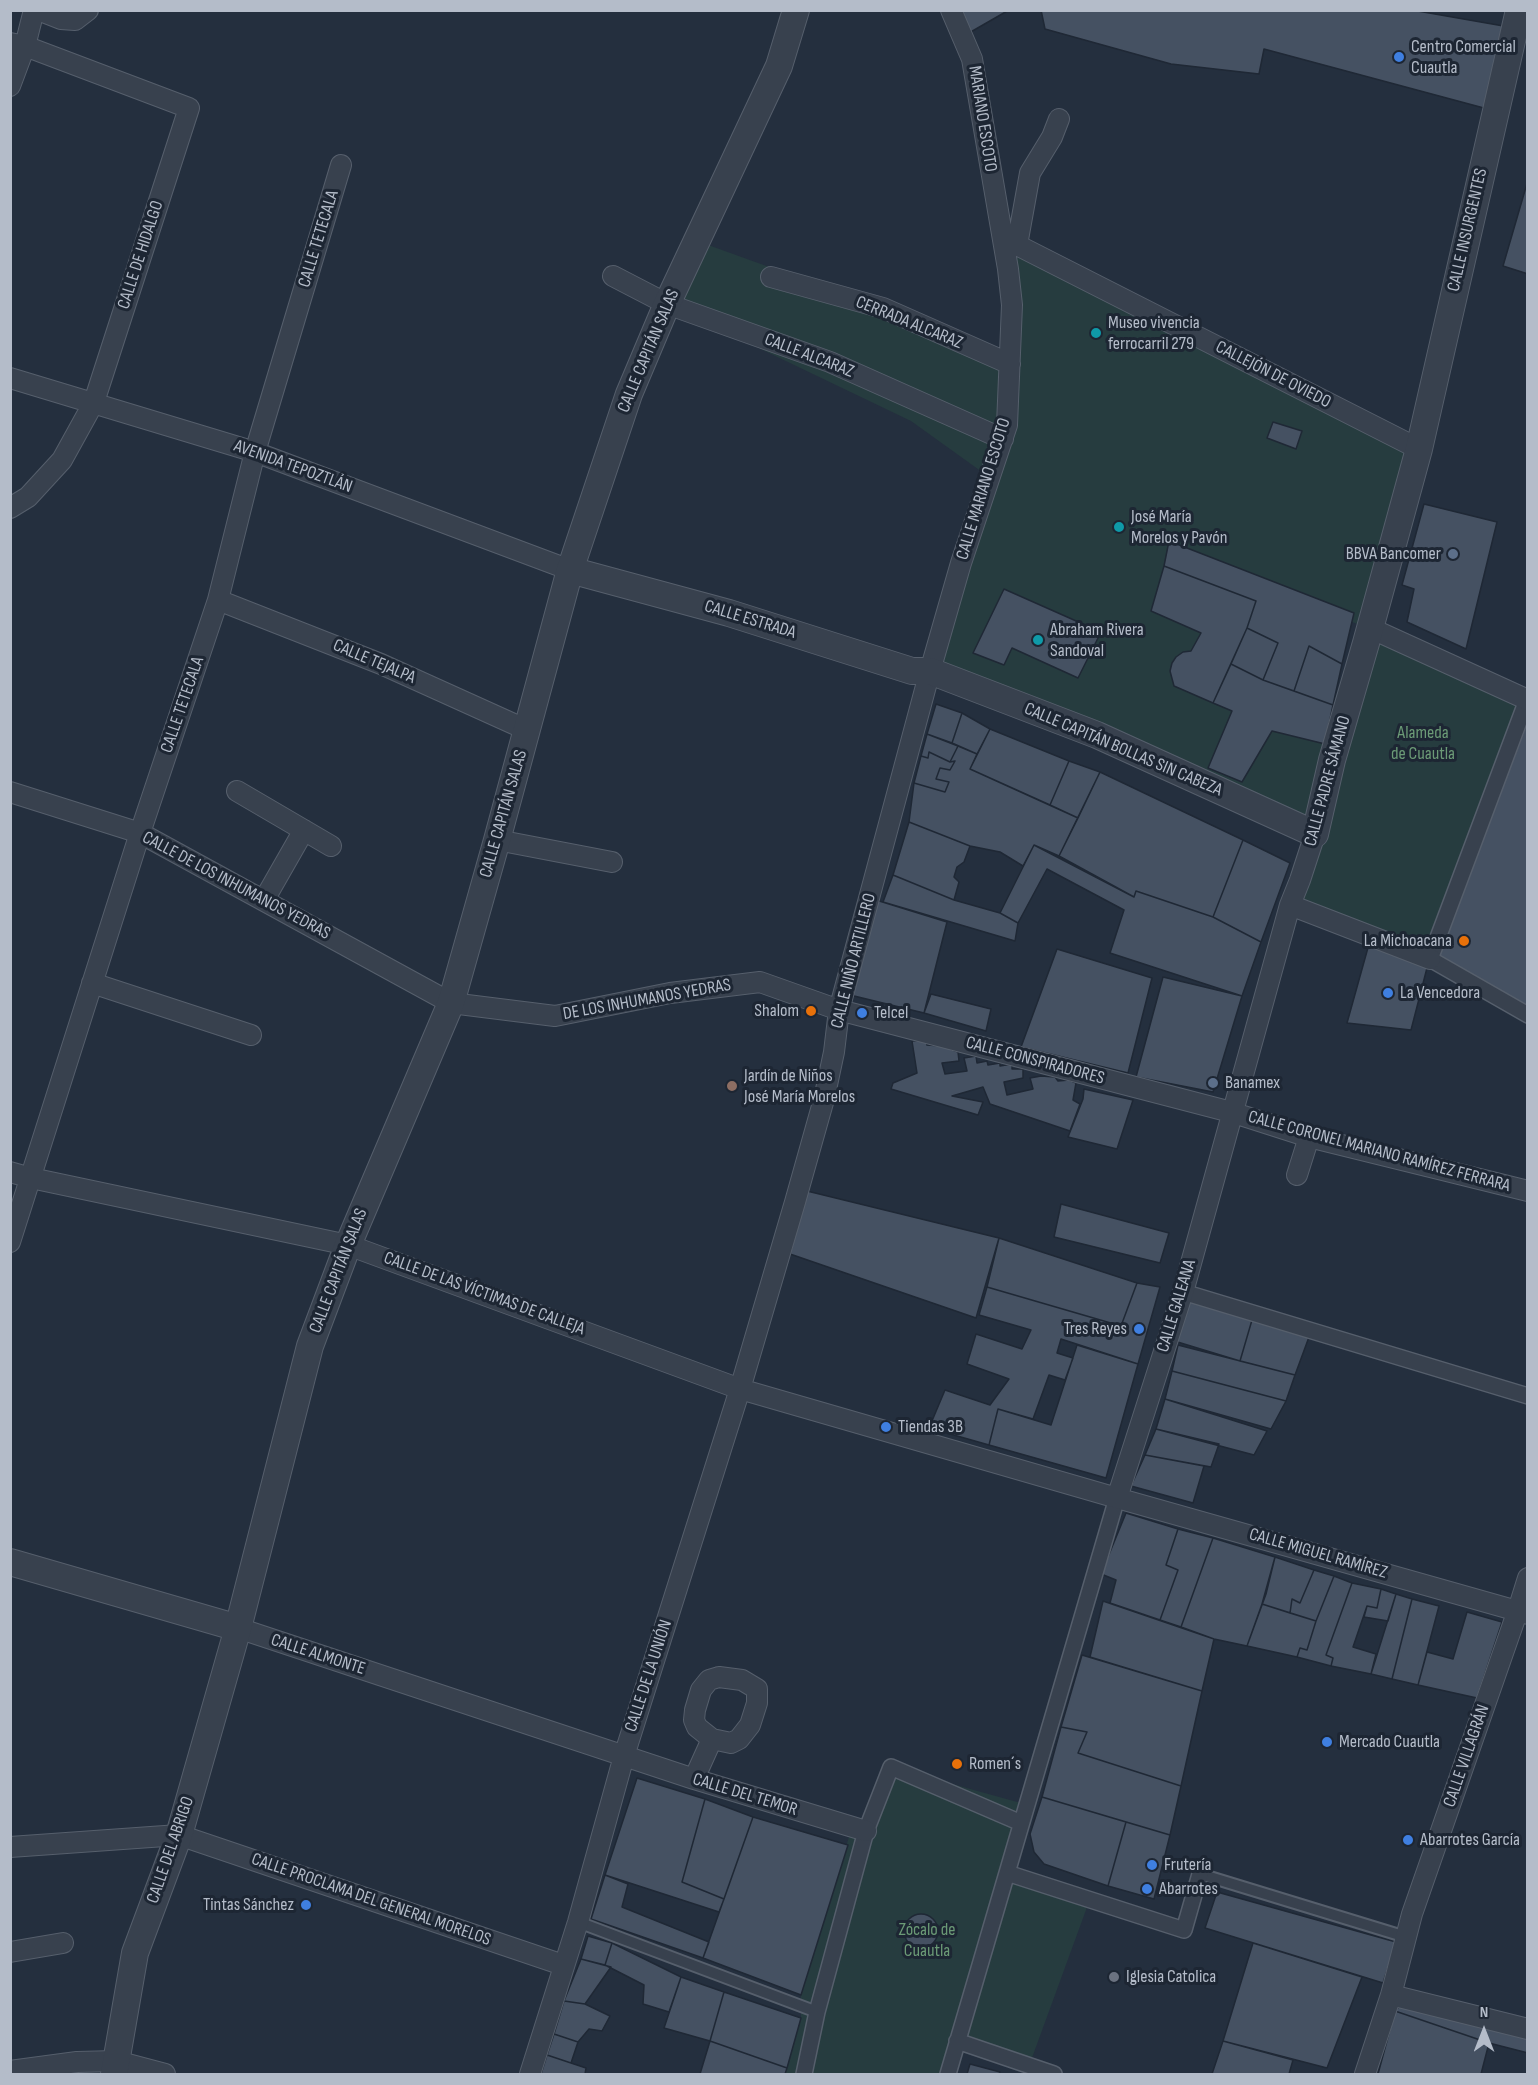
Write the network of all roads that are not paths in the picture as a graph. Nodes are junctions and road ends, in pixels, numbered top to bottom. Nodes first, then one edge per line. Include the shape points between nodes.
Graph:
1 (36, 10) edge
2 (796, 10) edge
3 (951, 10) edge
4 (1519, 10) edge
5 (82, 15) edge
6 (18, 45) edge
7 (10, 86) edge
8 (1059, 119) dead end
9 (341, 165) dead end
10 (1002, 231) junction
11 (1017, 245) junction
12 (613, 276) dead end
13 (771, 277) dead end
14 (667, 304) junction
15 (1010, 364) junction
16 (10, 378) edge
17 (94, 402) junction
18 (1003, 439) junction
19 (1419, 449) junction
20 (255, 452) junction
21 (10, 508) edge
22 (570, 570) junction
23 (218, 600) junction
24 (1370, 628) junction
25 (930, 671) junction
26 (1527, 700) edge
27 (527, 730) junction
28 (237, 791) dead end
29 (10, 792) edge
30 (304, 830) junction
31 (140, 833) junction
32 (1315, 834) junction
33 (497, 840) junction
34 (331, 846) dead end
35 (612, 862) dead end
36 (264, 900) junction
37 (1290, 905) junction
38 (1430, 959) junction
39 (92, 983) junction
40 (451, 1003) junction
41 (839, 1010) junction
42 (1527, 1015) edge
43 (251, 1035) dead end
44 (1231, 1112) junction
45 (1309, 1137) junction
46 (10, 1172) edge
47 (1297, 1175) dead end
48 (31, 1178) junction
49 (1527, 1191) edge
50 (10, 1242) edge
51 (348, 1245) junction
52 (1183, 1292) junction
53 (740, 1389) junction
54 (1527, 1396) edge
55 (1117, 1498) junction
56 (10, 1562) edge
57 (1527, 1578) edge
58 (1523, 1612) edge
59 (238, 1628) junction
60 (712, 1739) dead end
61 (624, 1756) junction
62 (694, 1779) junction
63 (1021, 1823) junction
64 (866, 1831) junction
65 (178, 1835) junction
66 (10, 1847) edge
67 (1007, 1873) junction
68 (1200, 1874) joint
69 (578, 1922) junction
70 (1406, 1937) junction
71 (63, 1943) dead end
72 (10, 1952) edge
73 (563, 1965) junction
74 (1391, 1995) junction
75 (817, 2012) junction
76 (1527, 2030) edge
77 (957, 2041) junction
78 (115, 2068) edge
79 (10, 2071) edge
80 (165, 2074) edge
81 (530, 2074) edge
82 (804, 2074) edge
83 (948, 2074) edge
84 (1054, 2074) edge
85 (1365, 2074) edge

1 - 5 street via 61,19
1 - 6 street
2 - 14 street, CALLE CAPITÁN SALAS via 779,66
3 - 10 street, MARIANO ESCOTO via 972,58
4 - 19 street, CALLE INSURGENTES
6 - 7 street
6 - 17 street, CALLE DE HIDALGO via 189,108
8 - 11 street via 1030,173
9 - 20 street, CALLE TETECALA
10 - 11 street, CALLEJÓN DE OVIEDO
10 - 15 street, CALLE MARIANO ESCOTO via 1012,305
11 - 19 street, CALLEJÓN DE OVIEDO
12 - 14 street, CALLE ALCARAZ
13 - 15 street, CERRADA ALCARAZ via 883,308
14 - 18 street, CALLE ALCARAZ via 830,362
14 - 22 street, CALLE CAPITÁN SALAS via 629,394
15 - 18 street, CALLE MARIANO ESCOTO
16 - 17 street, AVENIDA TEPOZTLÁN
17 - 20 street, AVENIDA TEPOZTLÁN
17 - 21 street, CALLE DE HIDALGO via 62,460 28,497
18 - 25 street, CALLE MARIANO ESCOTO
19 - 24 street, CALLE PADRE SÁMANO
20 - 22 street, AVENIDA TEPOZTLÁN
20 - 23 street, CALLE TETECALA
22 - 25 street, CALLE ESTRADA via 729,613 912,671
22 - 27 street, CALLE CAPITÁN SALAS
23 - 27 street, CALLE TEJALPA via 381,664
23 - 31 street, CALLE TETECALA
24 - 26 street
24 - 32 street, CALLE PADRE SÁMANO
25 - 32 street, CALLE CAPITÁN BOLLAS SIN CABEZA via 1097,735
25 - 41 street, CALLE NIÑO ARTILLERO
26 - 38 street
27 - 33 street, CALLE CAPITÁN SALAS
28 - 30 street
29 - 31 street, CALLE DE LOS INHUMANOS YEDRAS
30 - 34 street
30 - 36 street
31 - 36 street, CALLE DE LOS INHUMANOS YEDRAS
31 - 39 street, CALLE TETECALA
32 - 37 street, CALLE PADRE SÁMANO
33 - 35 street
33 - 40 street, CALLE CAPITÁN SALAS
36 - 40 street, CALLE DE LOS INHUMANOS YEDRAS
37 - 38 street
37 - 44 street, CALLE PADRE SÁMANO
38 - 42 street
39 - 43 street
39 - 48 street, CALLE TETECALA
40 - 41 street, DE LOS INHUMANOS YEDRAS via 555,1016 670,993 760,982
40 - 51 street, CALLE CAPITÁN SALAS
41 - 44 street, CALLE CONSPIRADORES
41 - 53 street, CALLE NIÑO ARTILLERO via 824,1099
44 - 45 street, CALLE CORONEL MARIANO RAMÍREZ FERRARA
44 - 52 street, CALLE GALEANA
45 - 47 street
45 - 49 street, CALLE CORONEL MARIANO RAMÍREZ FERRARA
46 - 48 street, CALLE DE LAS VÍCTIMAS DE CALLEJA
48 - 50 street, CALLE TETECALA
48 - 51 street, CALLE DE LAS VÍCTIMAS DE CALLEJA
51 - 53 street, CALLE DE LAS VÍCTIMAS DE CALLEJA
51 - 59 street, CALLE CAPITÁN SALAS via 310,1346
52 - 54 street
52 - 55 street, CALLE GALEANA
53 - 55 street, CALLE DE LAS VÍCTIMAS DE CALLEJA
53 - 61 street, CALLE DE LA UNIÓN
55 - 58 street, CALLE MIGUEL RAMÍREZ
55 - 63 street
56 - 59 street, CALLE ALMONTE
57 - 58 street, CALLE VILLAGRÁN
58 - 70 street, CALLE VILLAGRÁN
59 - 61 street, CALLE ALMONTE
59 - 65 street, CALLE DEL ABRIGO
60 - 62 street
61 - 62 street, CALLE DEL TEMOR
61 - 69 street, CALLE DE LA UNIÓN
62 - 64 street, CALLE DEL TEMOR
63 - 64 street via 891,1767
63 - 67 street
64 - 75 street
65 - 66 street
65 - 73 street, CALLE PROCLAMA DEL GENERAL MORELOS
65 - 78 street, CALLE DEL ABRIGO via 135,1953
67 - 68 street via 1184,1930
67 - 77 street
68 - 70 lane
69 - 73 street, CALLE DE LA UNIÓN
69 - 75 lane
70 - 74 street, CALLE VILLAGRÁN
71 - 72 street
73 - 81 street, CALLE DE LA UNIÓN
74 - 76 street
74 - 85 street, CALLE VILLAGRÁN
75 - 82 street
77 - 83 street
77 - 84 street
78 - 79 street via 77,2062
78 - 80 street

